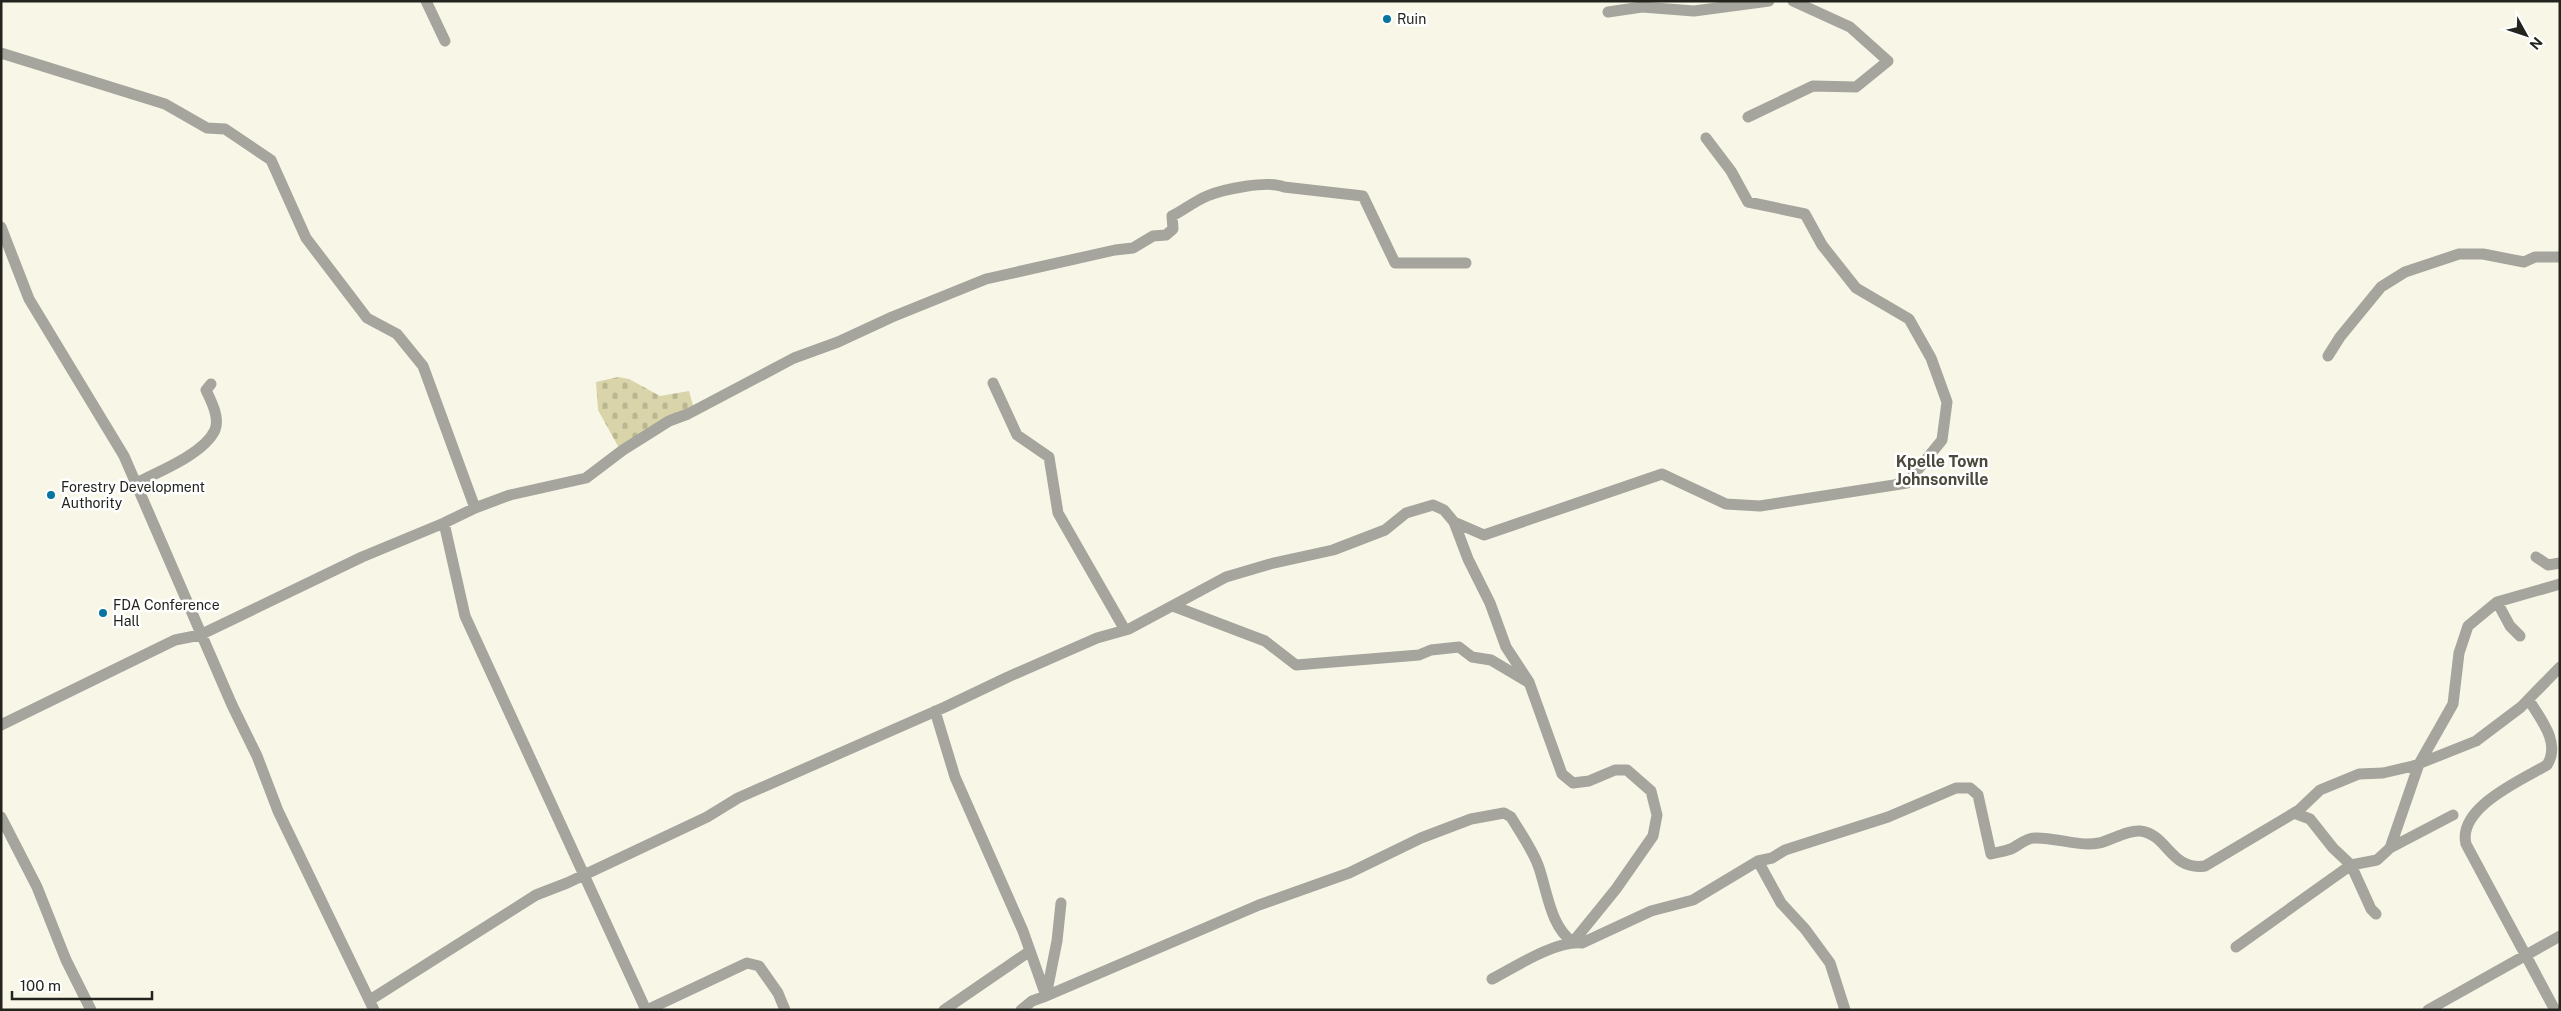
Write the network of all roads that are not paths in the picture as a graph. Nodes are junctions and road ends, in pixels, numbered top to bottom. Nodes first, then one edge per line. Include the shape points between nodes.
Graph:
1 (426, 1) edge
2 (1769, 1) edge
3 (1793, 1) edge
4 (1608, 12) dead end
5 (445, 42) dead end
6 (1, 53) edge
7 (1748, 118) dead end
8 (1706, 138) dead end
9 (1, 227) edge
10 (2560, 257) edge
11 (1466, 263) dead end
12 (2328, 356) dead end
13 (993, 383) dead end
14 (211, 384) dead end
15 (136, 484) junction
16 (475, 508) junction
17 (1454, 522) junction
18 (444, 523) junction
19 (2536, 557) dead end
20 (2560, 563) edge
21 (2560, 584) edge
22 (2497, 602) junction
23 (1173, 606) junction
24 (1125, 630) junction
25 (200, 634) junction
26 (2520, 636) dead end
27 (2560, 668) edge
28 (1529, 682) junction
29 (2528, 700) junction
30 (935, 712) junction
31 (1, 725) edge
32 (2419, 764) junction
33 (2294, 813) junction
34 (2453, 815) dead end
35 (1, 817) edge
36 (2390, 848) junction
37 (1758, 861) junction
38 (2351, 865) junction
39 (584, 875) junction
40 (1061, 903) dead end
41 (2376, 914) dead end
42 (2560, 936) edge
43 (1572, 942) junction
44 (2236, 947) dead end
45 (1030, 951) junction
46 (2525, 956) junction
47 (1492, 979) dead end
48 (1046, 996) junction
49 (372, 1005) edge
50 (91, 1010) edge
51 (647, 1010) edge
52 (785, 1010) edge
53 (944, 1010) edge
54 (1021, 1010) edge
55 (1845, 1010) edge
56 (2428, 1010) edge
57 (2555, 1010) edge

1 - 5 street
2 - 4 street via 1694,11 1642,7
3 - 7 street via 1850,27 1888,61 1856,87 1813,86
6 - 16 street via 165,104 207,128 225,129 271,160 306,238 367,318 397,334 423,366
8 - 17 street via 1748,202 1806,214 1822,245 1856,288 1909,319 1930,358 1947,402 1942,440 1907,484 1760,506 1726,504 1662,474 1484,535
9 - 15 street via 29,299 124,456
10 - 12 street via 2524,262 2483,254 2459,254 2405,272 2381,287
11 - 16 street via 1395,263 1364,196 1275,184 1207,196 1172,216 1173,229 1166,235 1153,236 1133,248 986,279 794,358 669,421 586,478 510,495
13 - 24 street via 1017,435 1049,457 1058,513
14 - 15 street via 206,390 216,413 215,430 183,460
15 - 25 street
16 - 18 street
17 - 23 street via 1444,510 1433,505 1406,513 1385,530 1333,550 1226,577
17 - 28 street via 1506,647
18 - 25 street via 362,557
18 - 39 street via 465,616
19 - 20 street via 2548,565
21 - 22 street
22 - 26 street via 2510,626
22 - 32 street via 2468,626 2459,653 2453,704
23 - 24 street
23 - 28 street via 1265,642 1296,665 1419,655 1431,650 1459,647 1472,657 1491,660
24 - 30 street via 1097,638
25 - 31 street via 175,640
25 - 49 street via 257,756 278,811
27 - 29 street
28 - 43 street via 1562,774 1572,783 1589,781 1615,770 1627,770 1651,791 1657,815 1653,836 1616,889
29 - 32 street via 2476,741
29 - 46 street via 2550,734 2553,758 2547,766 2496,794 2466,826 2464,835
30 - 39 street via 738,798 707,817
30 - 45 street via 955,777
32 - 33 street via 2383,773 2359,774 2320,790
32 - 36 street
33 - 37 street via 2205,866 2195,868 2182,864 2156,838 2140,831 2098,843 2077,844 2031,838 2011,849 1991,854 1978,795 1970,788 1956,788 1888,817
33 - 38 street via 2310,819
34 - 36 street
35 - 50 street via 37,888 66,960
36 - 38 street via 2377,860
37 - 43 street via 1693,900 1651,911 1582,943
37 - 55 street via 1781,903 1805,928 1830,963
38 - 41 street
38 - 44 street
39 - 49 street via 536,894
39 - 51 street
40 - 48 street
42 - 46 street
43 - 47 street
43 - 48 street via 1560,927 1537,863 1515,824 1504,813 1492,814 1420,838 1349,873 1259,905
45 - 48 street
45 - 53 street
46 - 56 street
46 - 57 street
48 - 54 street
51 - 52 street via 747,963 759,966 778,993

